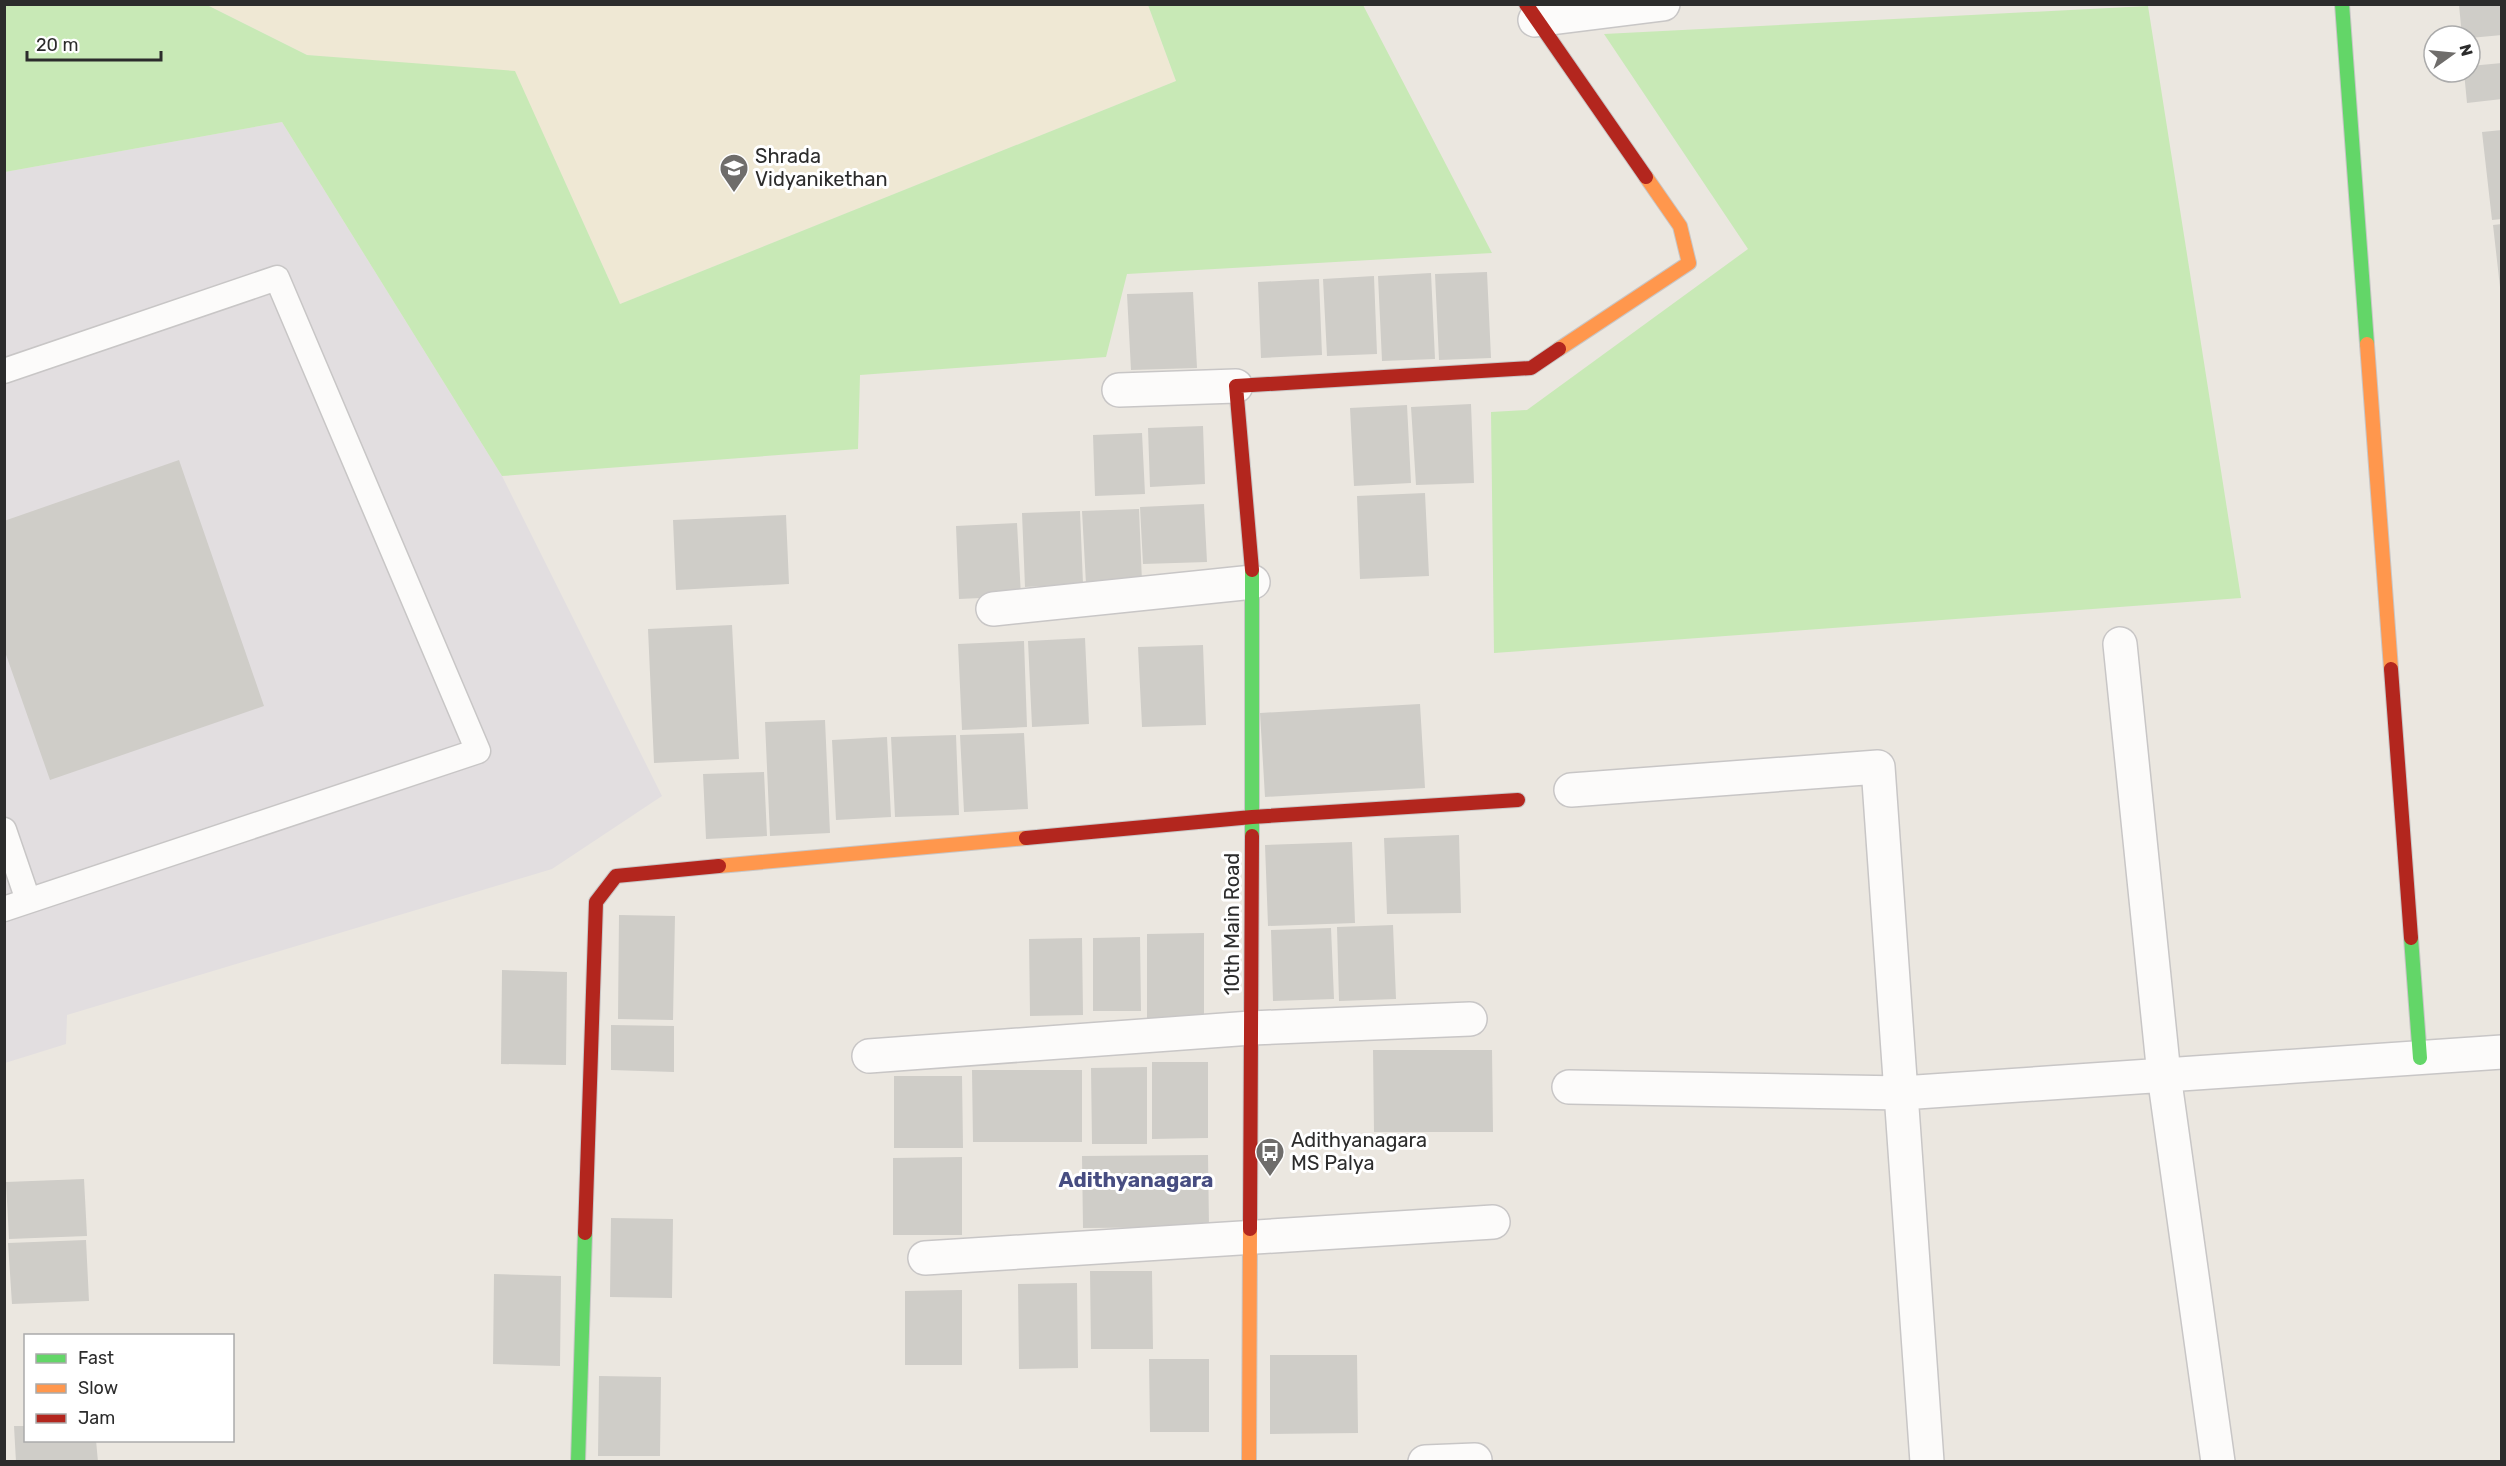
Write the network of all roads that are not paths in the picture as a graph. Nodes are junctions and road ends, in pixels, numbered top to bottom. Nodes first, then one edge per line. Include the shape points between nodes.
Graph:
1 (1663, 4) edge
2 (2342, 4) edge
3 (1530, 12) edge
4 (4, 371) edge
5 (1236, 386) junction
6 (1119, 390) dead end
7 (1253, 582) junction
8 (993, 609) dead end
9 (2120, 644) dead end
10 (1571, 790) dead end
11 (1518, 800) dead end
12 (1252, 817) junction
13 (4, 830) edge
14 (28, 900) junction
15 (4, 909) edge
16 (1470, 1019) dead end
17 (1251, 1029) junction
18 (2502, 1052) edge
19 (869, 1056) dead end
20 (2420, 1058) junction
21 (2164, 1075) junction
22 (1569, 1087) dead end
23 (1902, 1093) junction
24 (1492, 1222) dead end
25 (1250, 1239) junction
26 (925, 1258) dead end
27 (1475, 1460) edge
28 (578, 1461) edge
29 (1249, 1461) edge
30 (1425, 1461) edge
31 (1927, 1461) edge
32 (2218, 1461) edge

1 - 3 street
2 - 20 street
3 - 5 street via 1680,226 1689,263 1531,368
4 - 14 lane via 277,278 478,751
5 - 6 street
5 - 7 street, 10th Main Road
7 - 8 street
7 - 12 street, 10th Main Road
9 - 21 street
10 - 23 street via 1878,767
11 - 12 street
12 - 17 street, 10th Main Road
12 - 28 street via 616,876 597,902
13 - 14 lane
14 - 15 lane
16 - 17 street
17 - 19 street
17 - 25 street, 10th Main Road
18 - 20 street
20 - 21 street
21 - 23 street
21 - 32 street
22 - 23 street
23 - 31 street
24 - 25 street
25 - 26 street
25 - 29 street, 10th Main Road
27 - 30 street

